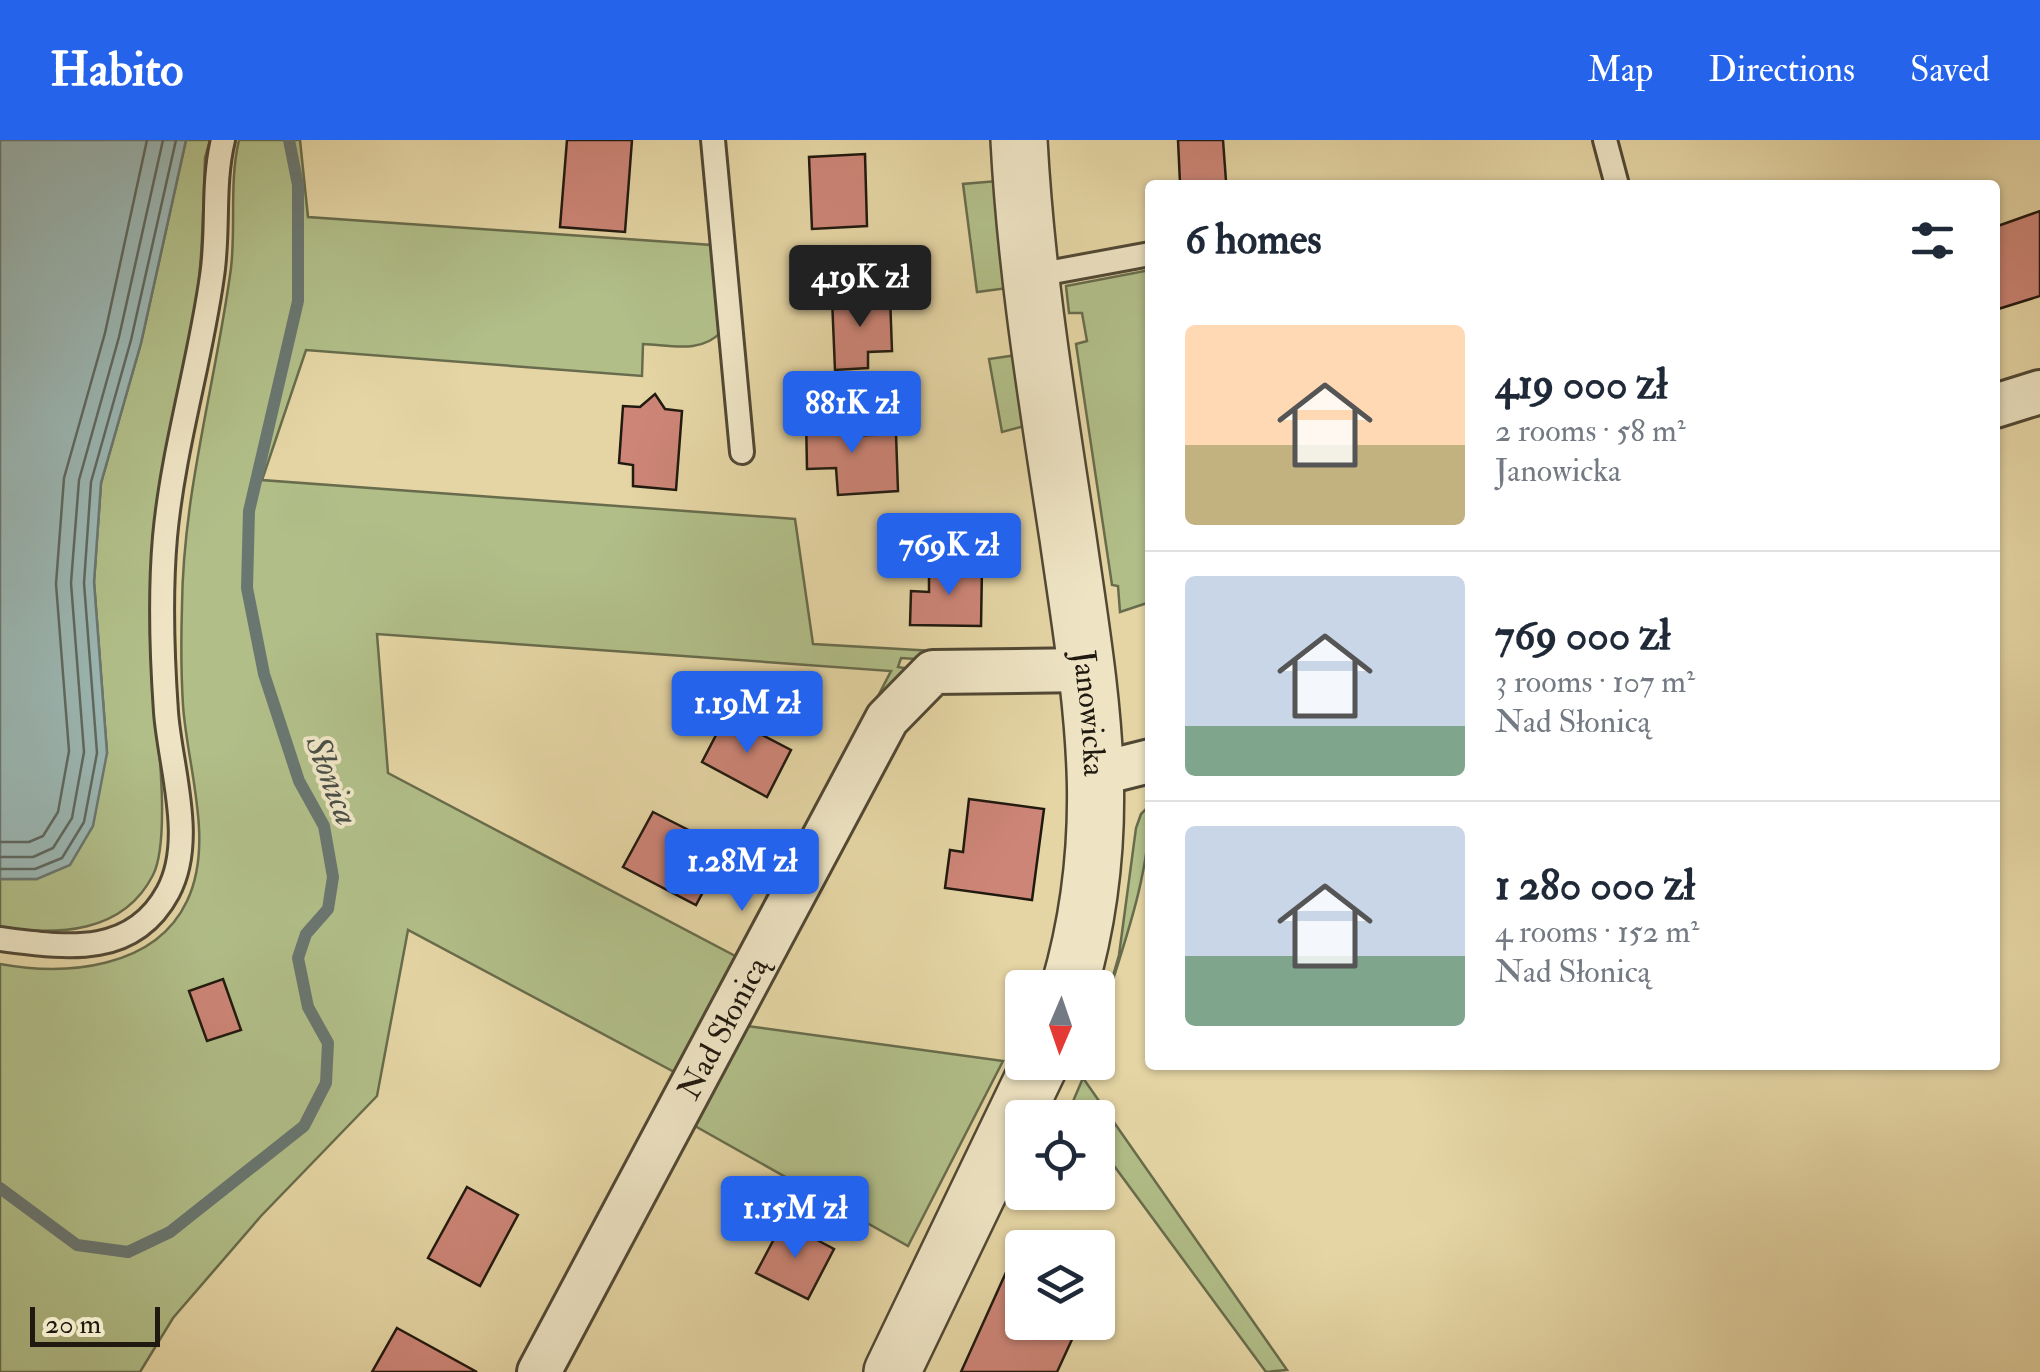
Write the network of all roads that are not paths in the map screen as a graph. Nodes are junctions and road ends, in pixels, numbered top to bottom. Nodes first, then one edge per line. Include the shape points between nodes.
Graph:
1 (222, 140) edge
2 (713, 140) edge
3 (1020, 140) edge
4 (1605, 140) edge
5 (1615, 180) edge
6 (1145, 255) edge
7 (1031, 276) junction
8 (2040, 392) edge
9 (2000, 404) edge
10 (742, 452) dead end
11 (1087, 670) junction
12 (1145, 762) edge
13 (1098, 774) junction
14 (0, 939) edge
15 (1073, 970) edge
16 (1032, 1080) edge
17 (538, 1372) edge
18 (892, 1372) edge

1 - 14 lane via 213,271 165,537 166,713 180,825 178,863 152,915 106,943
2 - 10 lane
3 - 7 street, Janowicka
4 - 5 lane
6 - 7 lane
7 - 11 street, Janowicka
8 - 9 street
11 - 13 street, Janowicka
11 - 17 street, Nad Słonicą via 934,672 888,719
12 - 13 street
13 - 15 street, Janowicka via 1093,869
16 - 18 street

